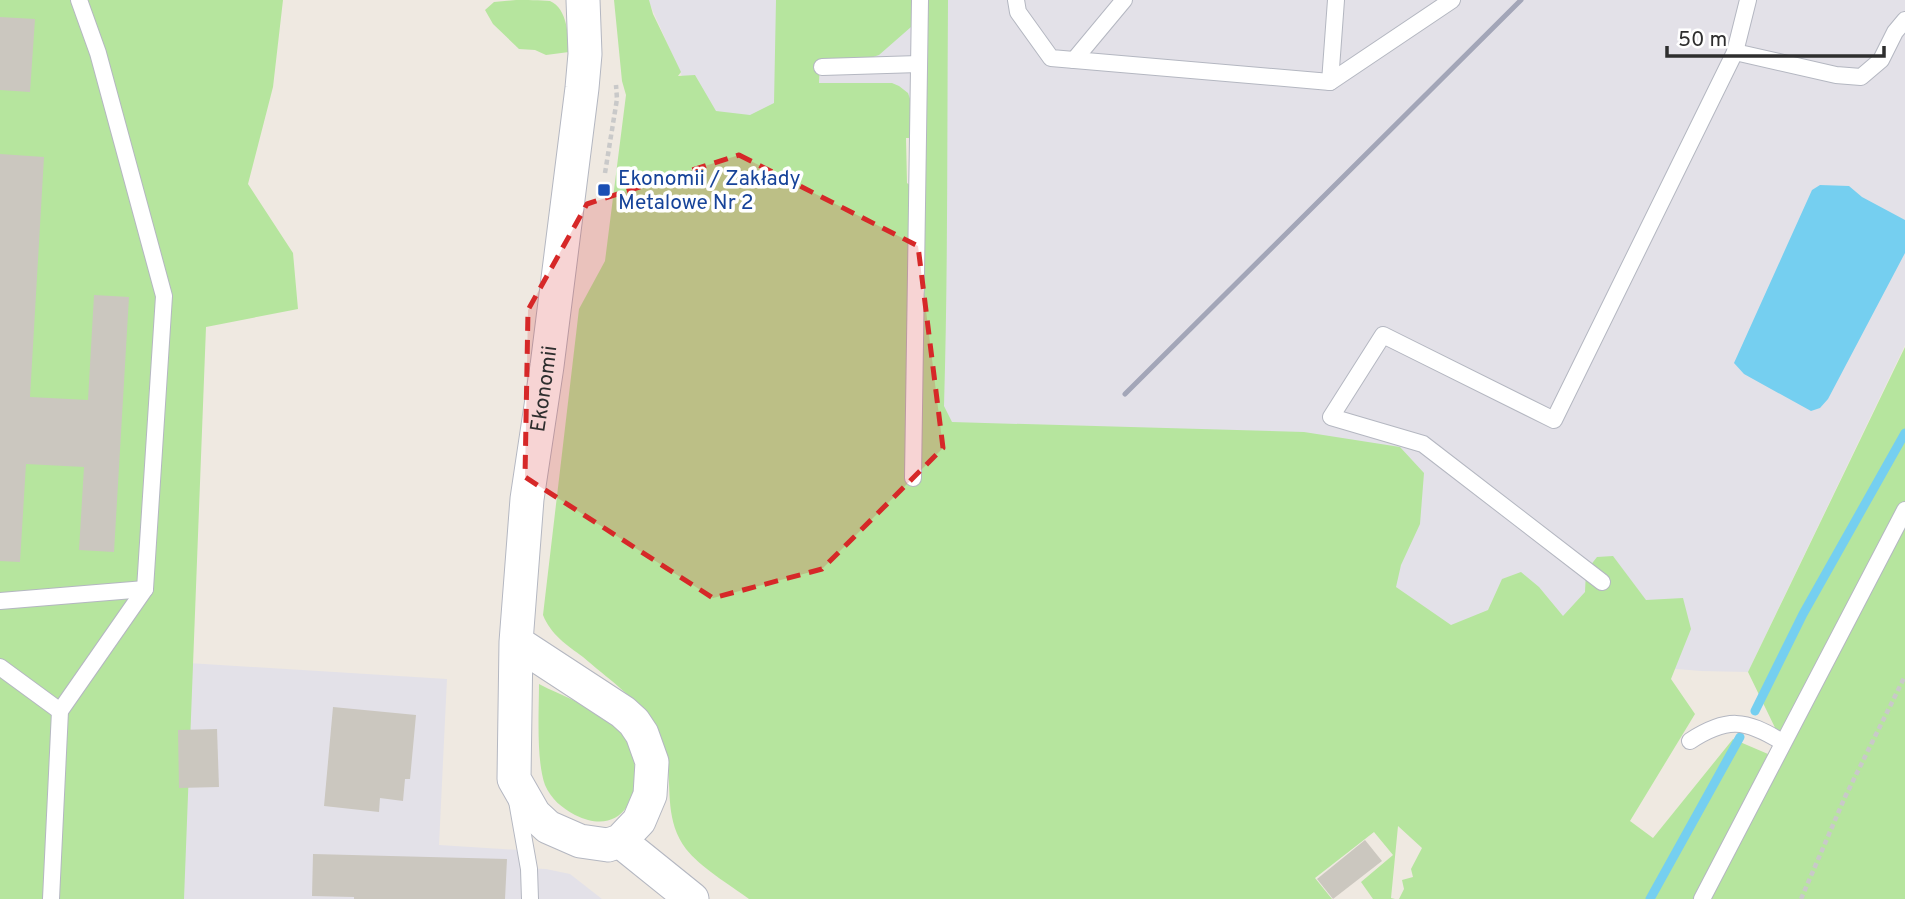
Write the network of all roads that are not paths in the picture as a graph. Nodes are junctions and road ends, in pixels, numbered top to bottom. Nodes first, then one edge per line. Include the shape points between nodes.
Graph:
1 (79, 0) edge
2 (583, 0) edge
3 (920, 0) edge
4 (1016, 0) edge
5 (1124, 0) edge
6 (1336, 0) edge
7 (1452, 0) edge
8 (1748, 0) edge
9 (1905, 20) edge
10 (1735, 52) junction
11 (1074, 60) junction
12 (919, 64) junction
13 (822, 67) dead end
14 (1330, 82) junction
15 (913, 478) dead end
16 (1905, 510) edge
17 (1602, 582) dead end
18 (145, 589) junction
19 (0, 601) edge
20 (516, 642) junction
21 (0, 667) edge
22 (60, 711) junction
23 (1690, 741) dead end
24 (1782, 742) junction
25 (514, 779) junction
26 (620, 841) junction
27 (51, 899) edge
28 (530, 899) edge
29 (692, 899) edge
30 (1702, 899) edge

1 - 18 lane via 98,53 164,296
2 - 20 street, Ekonomii via 582,88 527,499
3 - 12 lane
4 - 11 lane via 1018,12 1051,58
5 - 11 lane
6 - 14 lane
7 - 14 lane
8 - 10 lane
9 - 10 lane via 1881,60 1861,77
10 - 17 lane via 1554,421 1383,335 1331,417 1423,444
11 - 14 lane
12 - 13 lane
12 - 15 lane
16 - 24 lane
18 - 19 lane
18 - 22 lane
20 - 25 street, Ekonomii
20 - 26 street via 623,712 642,734 652,762 650,795 639,821
21 - 22 lane
22 - 27 lane
23 - 24 lane via 1721,724 1742,723
24 - 30 lane
25 - 26 street via 534,814 548,827 580,841 608,845
25 - 28 lane
26 - 29 street

